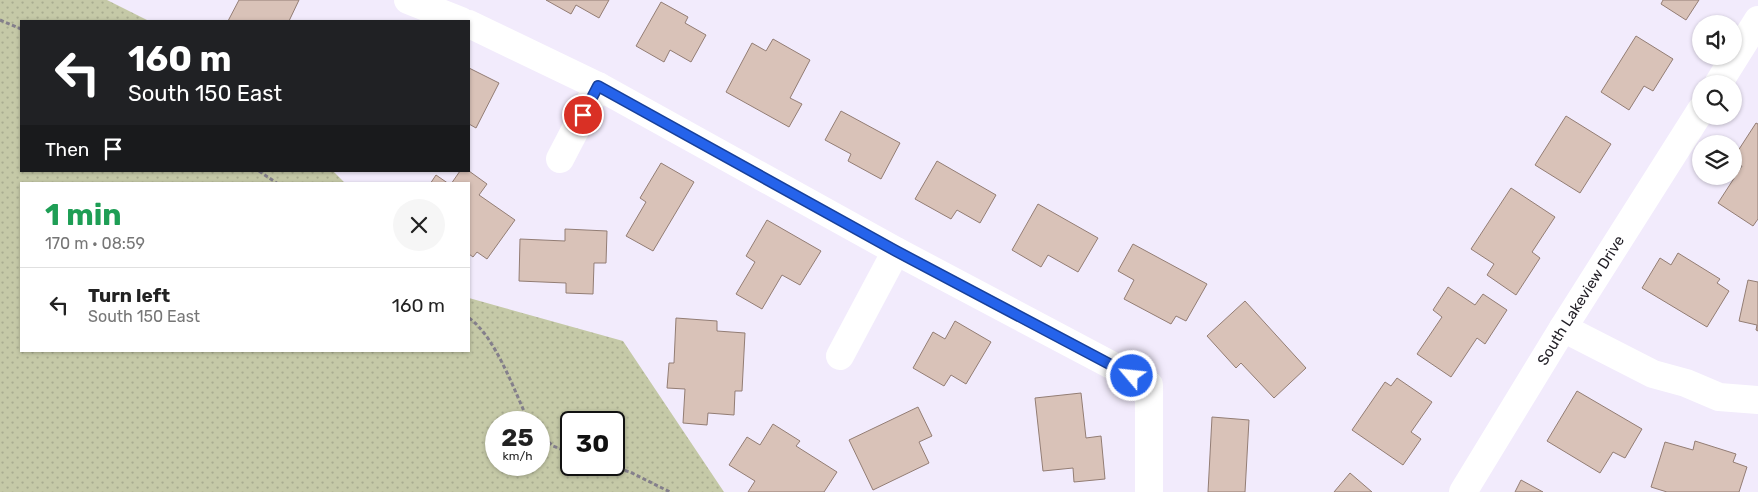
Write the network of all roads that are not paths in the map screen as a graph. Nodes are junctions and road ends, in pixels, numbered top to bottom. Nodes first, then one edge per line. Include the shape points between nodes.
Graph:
1 (408, 0) edge
2 (458, 20) edge
3 (1758, 20) edge
4 (470, 24) edge
5 (1724, 75) edge
6 (598, 86) junction
7 (1692, 124) edge
8 (560, 159) dead end
9 (896, 251) junction
10 (1563, 328) junction
11 (840, 356) dead end
12 (1758, 400) edge
13 (1149, 492) edge
14 (1463, 492) edge

1 - 2 street
3 - 5 street
4 - 6 street
6 - 8 street
6 - 9 street
7 - 10 street, South Lakeview Drive
9 - 11 street
9 - 13 street via 1149,385
10 - 12 street via 1652,374 1720,397
10 - 14 street, South Lakeview Drive

